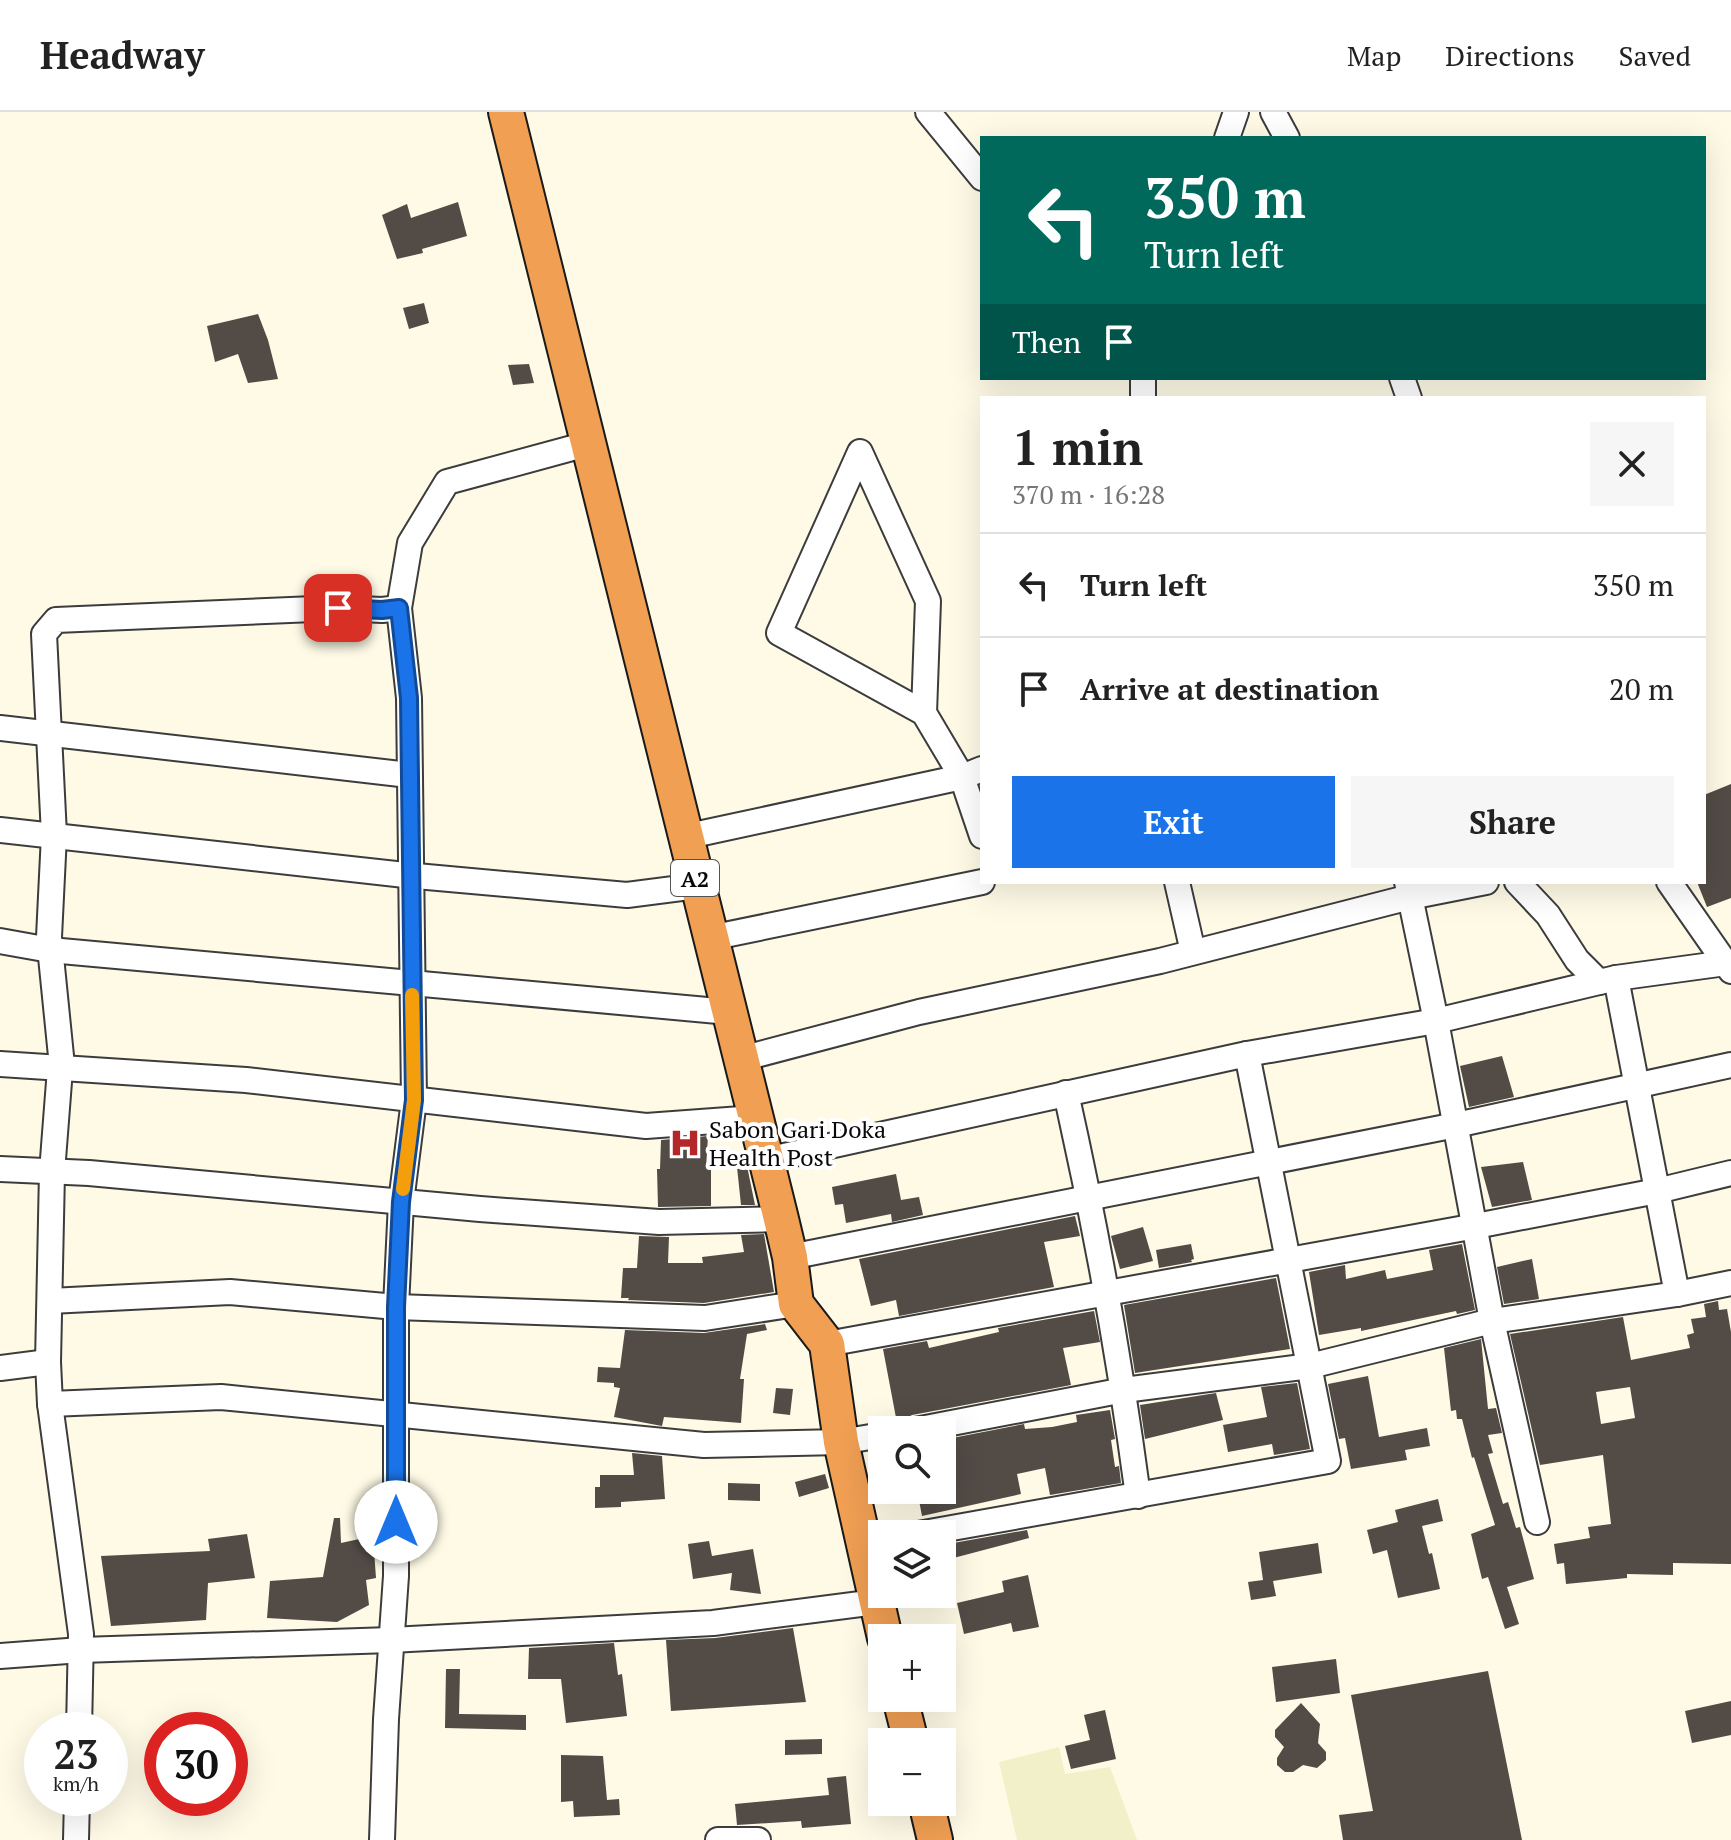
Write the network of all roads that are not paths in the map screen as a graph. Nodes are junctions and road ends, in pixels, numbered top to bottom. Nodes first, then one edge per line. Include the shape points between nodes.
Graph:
1 (506, 112) edge
2 (928, 112) edge
3 (1236, 112) edge
4 (1273, 112) edge
5 (1228, 136) edge
6 (1286, 136) edge
7 (980, 176) edge
8 (587, 444) junction
9 (399, 608) junction
10 (924, 713) junction
11 (0, 728) edge
12 (48, 734) junction
13 (972, 773) edge
14 (409, 775) junction
15 (980, 823) edge
16 (0, 830) edge
17 (54, 835) junction
18 (684, 837) junction
19 (410, 876) junction
20 (980, 882) edge
21 (1177, 884) edge
22 (1466, 884) edge
23 (1519, 884) edge
24 (1671, 884) edge
25 (697, 886) junction
26 (1408, 890) edge
27 (710, 938) junction
28 (1721, 938) edge
29 (0, 941) edge
30 (50, 950) junction
31 (1193, 952) junction
32 (1728, 967) edge
33 (1607, 980) junction
34 (412, 984) junction
35 (729, 1012) junction
36 (1436, 1021) junction
37 (1247, 1054) junction
38 (741, 1059) junction
39 (0, 1064) edge
40 (1731, 1065) edge
41 (61, 1068) junction
42 (1637, 1087) junction
43 (1066, 1093) junction
44 (414, 1100) junction
45 (755, 1118) junction
46 (1456, 1125) junction
47 (766, 1160) junction
48 (1269, 1162) junction
49 (0, 1169) edge
50 (52, 1172) junction
51 (1731, 1173) edge
52 (1657, 1191) junction
53 (1089, 1196) junction
54 (401, 1202) junction
55 (781, 1219) junction
56 (1476, 1226) junction
57 (790, 1257) junction
58 (1289, 1261) junction
59 (1731, 1283) edge
60 (1677, 1294) junction
61 (1107, 1295) junction
62 (50, 1301) junction
63 (796, 1304) junction
64 (396, 1307) junction
65 (1492, 1321) junction
66 (827, 1344) junction
67 (48, 1362) junction
68 (1310, 1366) junction
69 (0, 1368) edge
70 (1124, 1390) junction
71 (50, 1404) junction
72 (397, 1414) junction
73 (956, 1422) edge
74 (868, 1437) edge
75 (841, 1442) junction
76 (1138, 1496) junction
77 (1537, 1522) dead end
78 (956, 1527) edge
79 (868, 1532) edge
80 (868, 1603) edge
81 (391, 1640) junction
82 (81, 1650) junction
83 (0, 1656) edge
84 (79, 1712) edge
85 (77, 1816) edge
86 (929, 1816) edge
87 (76, 1840) edge
88 (382, 1840) edge
89 (718, 1840) edge
90 (758, 1840) edge
91 (935, 1840) edge

1 - 8 highway, A2
2 - 7 street
3 - 5 street
4 - 6 street
8 - 9 street via 447,482 410,543
8 - 18 highway, A2
9 - 12 street via 56,620 44,634
9 - 14 street via 409,698
10 - 10 street via 779,633 860,452 928,601
10 - 13 street
11 - 12 street
12 - 14 street
12 - 17 street
13 - 15 street
13 - 18 street
14 - 19 street
16 - 17 street
17 - 19 street
17 - 30 street
18 - 25 highway, A2
19 - 25 street via 627,895
19 - 34 street
20 - 27 street
21 - 31 street
22 - 26 street
23 - 33 street via 1548,915 1577,960
24 - 28 street
25 - 27 highway, A2
26 - 31 street
26 - 36 street
27 - 35 highway, A2
28 - 32 street
29 - 30 street
30 - 34 street
30 - 41 street
31 - 38 street via 919,1012
32 - 33 street
33 - 36 street
33 - 42 street
34 - 35 street
34 - 44 street
35 - 38 highway, A2
36 - 37 street
36 - 46 street
37 - 43 street
37 - 48 street
38 - 45 highway, A2
39 - 41 street
40 - 42 street
41 - 44 street via 246,1080
41 - 50 street
42 - 46 street
42 - 52 street
43 - 47 street
43 - 53 street
44 - 45 street via 646,1126
44 - 54 street
45 - 47 highway, A2
46 - 48 street
46 - 56 street
47 - 55 highway, A2
48 - 53 street
48 - 58 street
49 - 50 street
50 - 54 street
50 - 62 street
51 - 52 street
52 - 56 street
52 - 60 street
53 - 57 street
53 - 61 street
54 - 55 street via 659,1222
54 - 64 street
55 - 57 highway, A2
56 - 58 street
56 - 65 street
57 - 63 highway, A2
58 - 61 street
58 - 68 street
59 - 60 street
60 - 65 street
61 - 66 street
61 - 70 street
62 - 64 street via 230,1292
62 - 67 street
63 - 64 street via 705,1318
63 - 66 highway
64 - 72 street
65 - 68 street
65 - 77 street
66 - 75 highway
67 - 69 street
67 - 71 street
68 - 70 street
68 - 76 street via 1328,1461
70 - 73 street
70 - 76 street
71 - 72 street via 221,1397
71 - 82 street
72 - 75 street via 704,1445
72 - 81 street
74 - 75 street
75 - 79 highway
76 - 78 street
80 - 81 street via 713,1623
81 - 82 street
81 - 88 street
82 - 83 street
82 - 84 street
85 - 87 street
86 - 91 highway
89 - 90 street

